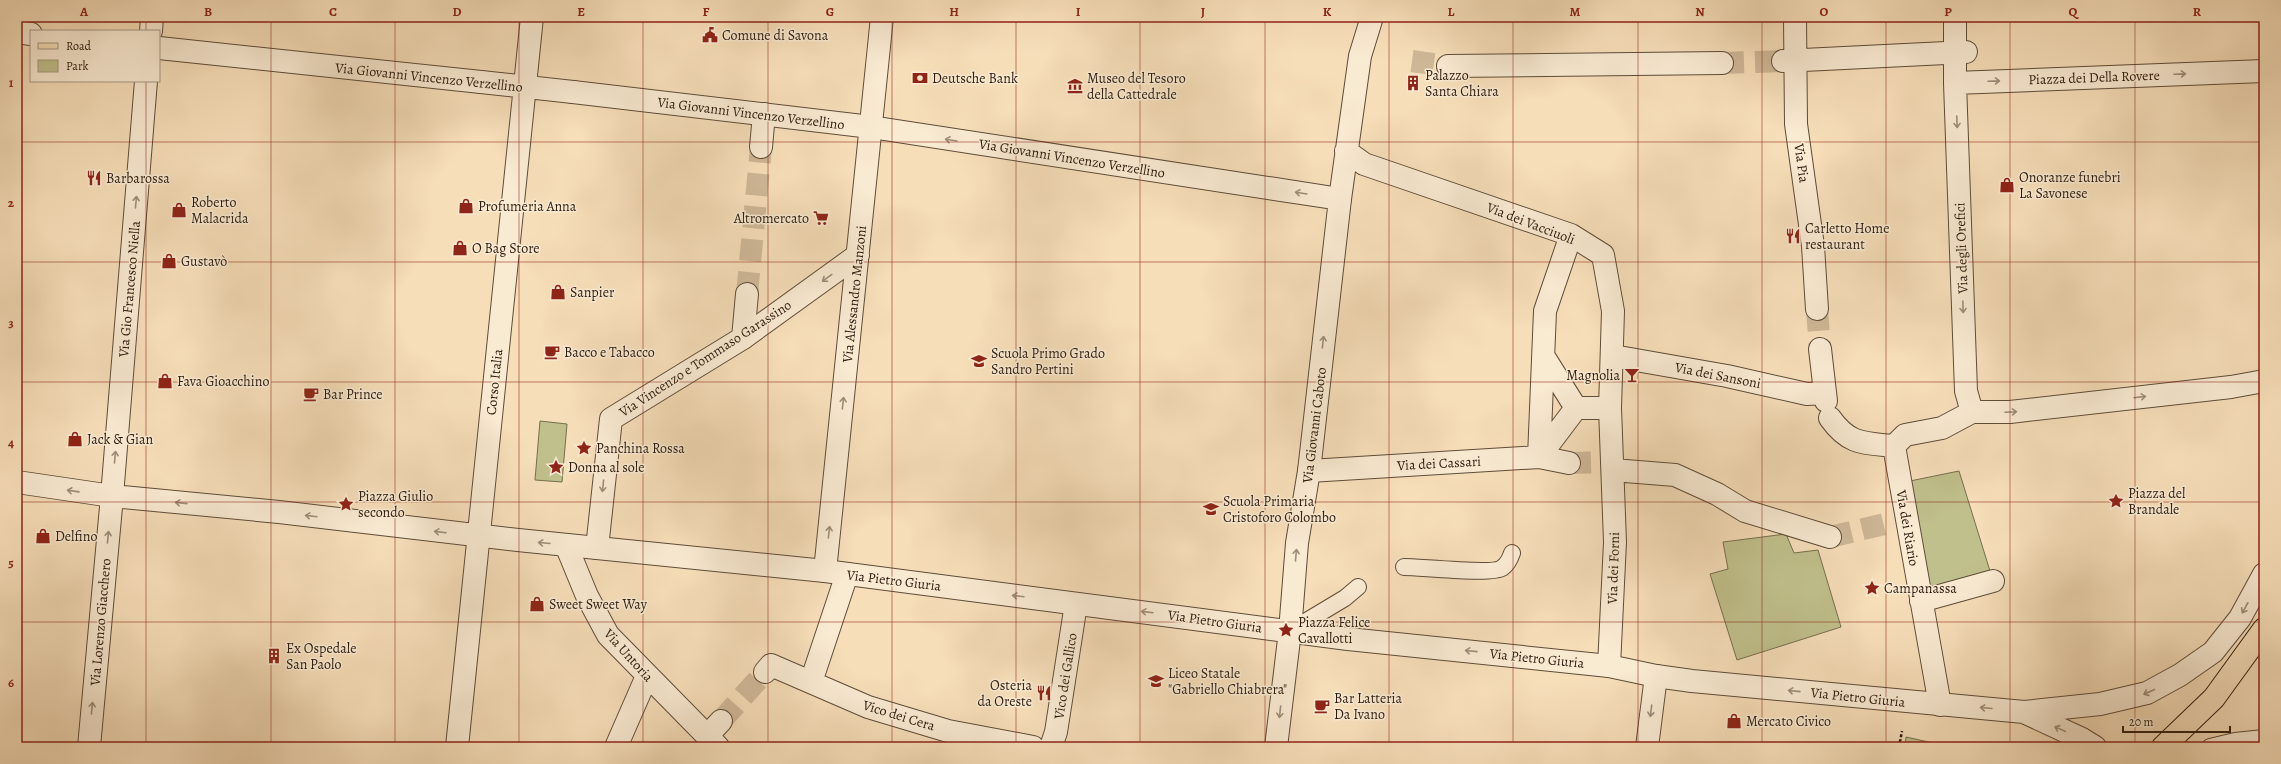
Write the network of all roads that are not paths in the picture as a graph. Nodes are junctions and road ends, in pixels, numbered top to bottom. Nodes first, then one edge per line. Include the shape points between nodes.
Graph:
1 (152, 17) edge
2 (532, 17) edge
3 (882, 17) edge
4 (1372, 17) edge
5 (1795, 17) edge
6 (1955, 17) edge
7 (150, 30) edge
8 (17, 32) edge
9 (30, 34) edge
10 (160, 48) edge
11 (1960, 52) junction
12 (1789, 61) junction
13 (1722, 64) tunnel mouth
14 (1448, 66) tunnel mouth
15 (2264, 71) edge
16 (146, 82) edge
17 (1955, 82) junction
18 (526, 87) junction
19 (764, 114) junction
20 (871, 127) junction
21 (761, 147) tunnel mouth
22 (1346, 151) junction
23 (1340, 199) junction
24 (1570, 235) junction
25 (858, 255) junction
26 (746, 294) tunnel mouth
27 (1817, 309) tunnel mouth
28 (743, 338) junction
29 (1820, 349) tunnel mouth
30 (1613, 356) junction
31 (1544, 357) junction
32 (2264, 381) edge
33 (1827, 404) junction
34 (1576, 408) junction
35 (1610, 408) junction
36 (1972, 412) junction
37 (1894, 446) junction
38 (1540, 457) junction
39 (1569, 463) tunnel mouth
40 (1610, 466) junction
41 (1309, 471) junction
42 (17, 482) edge
43 (112, 496) junction
44 (479, 536) junction
45 (1830, 537) tunnel mouth
46 (566, 545) junction
47 (596, 548) junction
48 (1512, 553) dead end
49 (1404, 566) dead end
50 (825, 571) junction
51 (847, 574) junction
52 (2264, 574) edge
53 (1993, 581) dead end
54 (1358, 586) dead end
55 (1921, 601) junction
56 (1076, 604) junction
57 (2264, 630) edge
58 (1290, 631) junction
59 (1609, 666) junction
60 (768, 668) dead end
61 (647, 676) junction
62 (1656, 676) junction
63 (811, 682) junction
64 (1940, 705) junction
65 (2024, 712) junction
66 (716, 735) edge
67 (2264, 738) edge
68 (89, 747) edge
69 (457, 747) edge
70 (616, 747) edge
71 (1033, 747) edge
72 (1051, 747) edge
73 (1276, 747) edge
74 (1647, 747) edge
75 (2095, 747) edge
76 (2163, 747) edge
77 (2210, 747) edge

1 - 7 street
2 - 18 street, Corso Italia
3 - 20 street, Via Alessandro Manzoni
4 - 22 street, Via Giovanni Caboto via 1360,56
5 - 12 street, Via Pia
6 - 11 street
8 - 9 street
10 - 18 street, Via Giovanni Vincenzo Verzellino
11 - 12 street
11 - 17 street
12 - 27 street, Via Pia via 1813,246
13 - 14 street
17 -> 15 street, Piazza dei Della Rovere
43 -> 16 street, Via Gio Francesco Niella
17 -> 36 street, Via degli Orefici via 1966,391
18 - 19 street, Via Giovanni Vincenzo Verzellino
18 - 44 street, Corso Italia
19 - 20 street, Via Giovanni Vincenzo Verzellino
19 - 21 street
23 -> 20 street, Via Giovanni Vincenzo Verzellino
20 - 25 street, Via Alessandro Manzoni
22 - 23 street, Via Giovanni Caboto
22 - 24 street, Via dei Vacciuoli via 1364,164
41 -> 23 street, Via Giovanni Caboto
24 - 30 street, Via dei Vacciuoli via 1603,255 1613,311
24 - 31 street via 1546,311
25 -> 28 street, Via Vincenzo e Tommaso Garassino
50 -> 25 street, Via Alessandro Manzoni
26 - 28 street
28 -> 47 street, Via Vincenzo e Tommaso Garassino via 611,419
29 - 33 street
30 - 33 street, Via dei Sansoni via 1727,376 1807,394
30 - 35 street, Via dei Vacciuoli
31 - 34 street
31 - 38 street
36 -> 32 street via 2010,412
33 - 37 street via 1840,433 1860,442
34 - 35 street
34 - 38 street
35 - 40 street, Via dei Vacciuoli
36 - 37 street via 1942,428 1905,435
37 - 55 street, Via dei Riario via 1898,520
38 - 39 street, Via dei Cassari
38 - 41 street, Via dei Cassari
40 - 45 street via 1675,475 1717,494 1745,511
40 - 59 street, Via dei Forni via 1616,542
58 -> 41 street, Via Giovanni Caboto via 1297,543
43 -> 42 street
44 -> 43 street via 279,512
68 -> 43 street, Via Lorenzo Giacchero
46 -> 44 street
44 - 69 street, Corso Italia
46 - 47 street
46 - 61 street, Via Untoria via 587,596 608,635
47 - 50 street, Via Pietro Giuria
48 - 49 lane via 1509,562 1501,569 1476,571
50 - 51 street, Via Pietro Giuria
56 -> 51 street, Via Pietro Giuria
51 - 63 street
52 -> 65 street, Via Pietro Giuria via 2240,618 2213,652 2180,675 2147,693 2100,704
53 - 55 street
54 - 58 lane via 1344,598
55 - 64 street, Via dei Riario
58 -> 56 street, Via Pietro Giuria
56 - 72 street, Vico dei Gallico via 1056,732
57 - 76 main road via 2214,698
59 -> 58 street, Via Pietro Giuria
58 -> 73 street, Via Giovanni Caboto
59 - 62 street, Via Pietro Giuria
60 - 63 street, Vico dei Cera
61 - 66 street, Via Untoria
61 - 70 street
64 -> 62 street, Via Pietro Giuria
62 -> 74 street
63 - 71 street, Vico dei Cera via 868,707 948,730
65 -> 64 street, Via Pietro Giuria
75 -> 65 street, Via Pietro Giuria
67 - 77 lane

